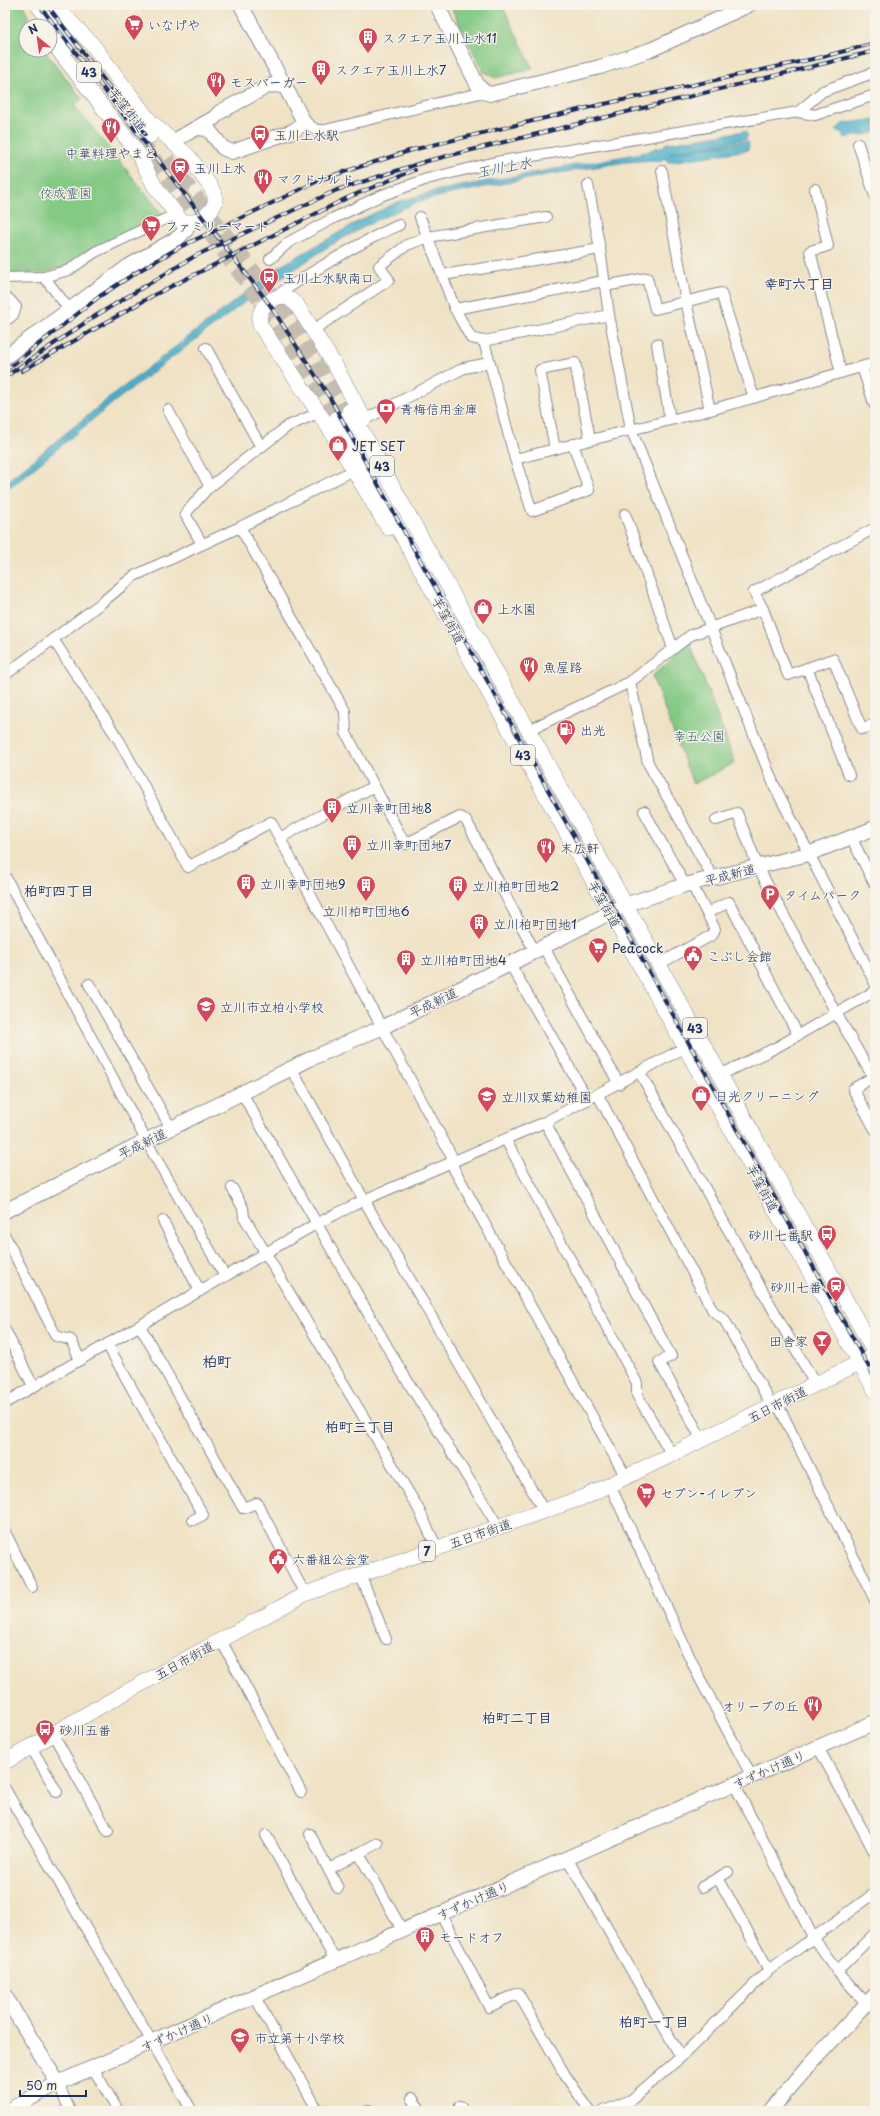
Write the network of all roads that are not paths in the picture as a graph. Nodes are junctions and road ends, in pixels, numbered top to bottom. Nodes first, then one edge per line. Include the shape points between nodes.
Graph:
1 (37, 5) edge
2 (50, 5) edge
3 (54, 5) edge
4 (242, 5) edge
5 (437, 5) edge
6 (749, 5) edge
7 (40, 18) edge
8 (58, 48) edge
9 (276, 69) junction
10 (875, 72) edge
11 (268, 86) junction
12 (285, 86) junction
13 (484, 92) junction
14 (875, 95) edge
15 (798, 112) junction
16 (214, 118) junction
17 (303, 120) junction
18 (197, 128) junction
19 (214, 134) junction
20 (172, 142) junction
21 (858, 144) dead end
22 (662, 171) dead end
23 (588, 185) dead end
24 (815, 189) dead end
25 (875, 196) edge
26 (420, 216) dead end
27 (546, 217) dead end
28 (179, 218) junction
29 (399, 224) dead end
30 (428, 237) junction
31 (600, 249) junction
32 (270, 259) dead end
33 (442, 275) junction
34 (44, 277) junction
35 (5, 278) edge
36 (605, 283) junction
37 (283, 291) dead end
38 (5, 299) edge
39 (686, 301) junction
40 (69, 309) junction
41 (455, 310) junction
42 (609, 314) junction
43 (5, 321) edge
44 (313, 330) junction
45 (484, 342) junction
46 (656, 344) dead end
47 (206, 348) dead end
48 (5, 357) edge
49 (489, 363) junction
50 (875, 364) edge
51 (862, 367) junction
52 (841, 373) junction
53 (754, 398) junction
54 (875, 406) edge
55 (168, 410) dead end
56 (710, 410) junction
57 (318, 413) junction
58 (670, 419) junction
59 (364, 420) junction
60 (631, 429) junction
61 (590, 439) junction
62 (573, 444) junction
63 (261, 447) junction
64 (555, 449) junction
65 (515, 459) junction
66 (354, 470) junction
67 (210, 487) junction
68 (624, 514) dead end
69 (240, 527) junction
70 (875, 528) edge
71 (202, 544) junction
72 (448, 588) junction
73 (436, 597) junction
74 (763, 608) junction
75 (711, 627) junction
76 (53, 639) junction
77 (673, 648) junction
78 (807, 668) junction
79 (5, 675) edge
80 (630, 682) junction
81 (875, 724) edge
82 (529, 730) junction
83 (849, 775) dead end
84 (374, 786) junction
85 (644, 811) dead end
86 (716, 820) dead end
87 (875, 828) edge
88 (850, 837) junction
89 (280, 838) junction
90 (808, 854) junction
91 (758, 867) junction
92 (5, 876) edge
93 (713, 878) junction
94 (688, 884) junction
95 (875, 885) edge
96 (625, 905) junction
97 (610, 912) junction
98 (707, 913) junction
99 (539, 948) junction
100 (510, 964) junction
101 (659, 964) junction
102 (875, 983) edge
103 (89, 984) dead end
104 (875, 991) edge
105 (836, 1013) junction
106 (383, 1027) junction
107 (798, 1034) junction
108 (701, 1040) junction
109 (686, 1048) junction
110 (291, 1068) junction
111 (640, 1073) junction
112 (720, 1075) junction
113 (619, 1084) junction
114 (242, 1093) junction
115 (593, 1097) junction
116 (545, 1122) junction
117 (171, 1128) junction
118 (875, 1129) edge
119 (146, 1140) junction
120 (506, 1140) junction
121 (453, 1163) junction
122 (232, 1188) dead end
123 (364, 1200) junction
124 (5, 1211) edge
125 (163, 1221) dead end
126 (316, 1224) junction
127 (5, 1236) edge
128 (265, 1253) junction
129 (225, 1276) junction
130 (200, 1291) junction
131 (140, 1326) junction
132 (5, 1330) edge
133 (107, 1344) junction
134 (875, 1354) edge
135 (80, 1360) junction
136 (860, 1362) junction
137 (815, 1384) junction
138 (33, 1386) junction
139 (875, 1390) edge
140 (5, 1403) edge
141 (774, 1405) junction
142 (702, 1440) junction
143 (672, 1455) junction
144 (626, 1477) junction
145 (610, 1485) junction
146 (544, 1511) junction
147 (193, 1520) dead end
148 (498, 1526) junction
149 (5, 1532) edge
150 (437, 1548) junction
151 (360, 1574) junction
152 (32, 1587) dead end
153 (304, 1594) junction
154 (875, 1600) edge
155 (386, 1639) dead end
156 (221, 1640) junction
157 (875, 1724) edge
158 (53, 1734) junction
159 (31, 1747) junction
160 (818, 1748) junction
161 (5, 1762) edge
162 (752, 1777) junction
163 (734, 1784) junction
164 (5, 1788) edge
165 (57, 1792) dead end
166 (301, 1792) dead end
167 (108, 1831) dead end
168 (310, 1834) dead end
169 (266, 1835) dead end
170 (378, 1843) dead end
171 (875, 1853) edge
172 (359, 1854) junction
173 (567, 1858) junction
174 (329, 1869) junction
175 (728, 1872) dead end
176 (718, 1878) junction
177 (702, 1887) dead end
178 (338, 1888) dead end
179 (875, 1893) edge
180 (441, 1914) junction
181 (403, 1931) junction
182 (875, 1933) edge
183 (813, 1937) junction
184 (336, 1962) junction
185 (769, 1970) junction
186 (837, 1972) junction
187 (5, 1996) edge
188 (255, 1998) junction
189 (871, 2000) edge
190 (153, 2042) junction
191 (681, 2057) junction
192 (94, 2068) junction
193 (58, 2083) junction
194 (412, 2098) dead end
195 (7, 2111) edge
196 (70, 2111) edge
197 (118, 2111) edge
198 (192, 2111) edge
199 (318, 2111) edge
200 (421, 2111) edge
201 (590, 2111) edge
202 (604, 2111) edge
203 (770, 2111) edge

1 - 2 main road, 芋窪街道 / 43 via 145,138
1 - 7 main road
3 - 20 main road via 92,44 149,120
4 - 9 street
5 - 13 street via 477,84
6 - 13 street via 656,48 614,62 494,94
8 - 28 main road via 138,153 154,185
9 - 11 street
9 - 12 street
10 - 15 street via 823,91
11 - 12 street
11 - 16 street via 220,112
12 - 17 street
13 - 17 street via 325,130 316,130
14 - 15 street via 815,115
15 - 32 street via 496,162 427,179 380,196 332,219 289,242
16 - 18 street
16 - 19 street
17 - 19 street via 293,131 232,152 223,148
18 - 19 street via 204,127
18 - 20 street
20 - 28 main road via 189,157 215,195 211,211 195,222
21 - 25 street
22 - 39 street
23 - 31 street
24 - 52 street via 828,246 810,251
26 - 30 street
27 - 30 street
28 - 34 street via 95,252 69,270
28 - 40 street via 186,230 179,237 129,266
29 - 37 street via 367,239
30 - 33 street
30 - 44 street via 407,245 379,266 389,280
31 - 33 street
31 - 36 street
33 - 41 street
34 - 35 street
34 - 40 street
36 - 39 street via 647,278 655,309
36 - 41 street
36 - 42 street
38 - 43 street via 9,299 16,307 13,315
39 - 53 street via 721,293
39 - 56 street
40 - 48 street
41 - 45 street via 471,338
42 - 45 street
42 - 60 street
44 - 57 main road via 297,305 290,299 281,296 273,298 261,310 260,325
44 - 59 main road
45 - 49 street
46 - 58 street
47 - 63 street
49 - 59 street via 464,368
49 - 65 street
50 - 51 street
51 - 52 street
51 - 54 street
52 - 53 street
53 - 56 street
55 - 67 street
56 - 58 street
57 - 63 street via 288,426
57 - 66 main road
58 - 60 street
59 - 72 main road via 420,519
60 - 61 street
60 - 75 street
61 - 62 street
61 - 64 street via 575,363 540,370
62 - 64 street
62 - 65 street via 589,490 532,511
63 - 67 street
64 - 65 street
66 - 69 street
66 - 73 main road via 388,530
67 - 71 street via 185,514
68 - 77 street
69 - 71 street
69 - 84 street via 345,711 346,733
70 - 74 street via 754,592
71 - 76 street via 134,576
72 - 73 main road, 芋窪街道 / 43 via 364,435 343,414
72 - 82 main road, 芋窪街道 / 43
73 - 97 main road, 芋窪街道 / 43
74 - 75 street
74 - 78 street via 788,675
75 - 77 street via 691,635
75 - 90 street via 774,785
76 - 79 street
76 - 89 street via 120,742 188,867 271,822
77 - 80 street
78 - 81 street via 833,659 862,729
78 - 83 street
80 - 82 street
80 - 93 street via 648,763
82 - 96 main road, 芋窪街道 / 43
84 - 89 street
84 - 99 street via 404,844 460,817 466,820
85 - 94 street
86 - 91 street via 737,813
87 - 88 street, 平成新道
88 - 90 street, 平成新道
88 - 95 street
89 - 106 street
90 - 91 street, 平成新道
90 - 102 street
91 - 93 street, 平成新道
91 - 105 street
92 - 119 street
93 - 94 street, 平成新道
94 - 96 street, 平成新道
94 - 98 street
96 - 97 street, 平成新道
96 - 101 main road, 芋窪街道 / 43
97 - 99 street, 平成新道
97 - 109 main road, 芋窪街道 / 43
98 - 101 street via 715,929 712,935
98 - 107 street via 729,902
99 - 100 street, 平成新道
99 - 113 street
100 - 106 street, 平成新道
100 - 115 street
101 - 108 main road, 芋窪街道 / 43
103 - 117 street
104 - 105 street
105 - 107 street
105 - 118 street via 873,1077 853,1089
106 - 110 street, 平成新道
106 - 121 street
107 - 112 street
108 - 109 street
108 - 112 main road, 芋窪街道 / 43
109 - 111 street
109 - 136 main road, 芋窪街道 / 43
110 - 114 street, 平成新道
110 - 123 street
111 - 113 street
111 - 137 street
112 - 134 main road, 芋窪街道 / 43
113 - 115 street
114 - 117 street, 平成新道
114 - 126 street
115 - 116 street
115 - 141 street via 713,1311 724,1319
116 - 120 street
116 - 142 street via 670,1356 659,1362
117 - 119 street, 平成新道
119 - 124 street, 平成新道
119 - 129 street
120 - 121 street
120 - 143 street via 637,1382 637,1395
121 - 123 street
121 - 144 street via 454,1169
122 - 128 street via 243,1208 244,1217
123 - 126 street
123 - 146 street
125 - 130 street
126 - 128 street
126 - 148 street via 400,1369
127 - 135 street via 56,1336 71,1340
128 - 129 street
128 - 150 street via 418,1508
129 - 130 street
130 - 131 street
131 - 133 street
131 - 153 street via 243,1508 257,1503
132 - 138 street
133 - 135 street
133 - 147 street via 203,1515
134 - 136 main road, 五日市街道 / 7
135 - 138 street
136 - 137 main road, 五日市街道 / 7
136 - 139 main road, 芋窪街道 / 43
137 - 141 main road, 五日市街道 / 7
138 - 140 street
141 - 142 main road, 五日市街道 / 7
141 - 154 street
142 - 143 main road, 五日市街道 / 7
143 - 144 main road, 五日市街道 / 7
144 - 145 main road, 五日市街道 / 7
145 - 146 main road, 五日市街道 / 7
145 - 162 street via 700,1677
146 - 148 main road, 五日市街道 / 7
148 - 150 main road, 五日市街道 / 7
149 - 152 street
150 - 151 main road, 五日市街道 / 7
151 - 153 main road, 五日市街道 / 7
151 - 155 street
153 - 156 main road, 五日市街道 / 7
156 - 158 main road, 五日市街道 / 7
156 - 166 street
157 - 160 street, すずかけ通り
158 - 159 main road, 五日市街道 / 7
158 - 167 street
159 - 161 main road, 五日市街道 / 7
159 - 165 street
160 - 162 street, すずかけ通り
160 - 171 street
162 - 163 street, すずかけ通り
163 - 173 street, すずかけ通り
163 - 183 street
164 - 190 street
168 - 174 street
169 - 184 street
170 - 172 street
172 - 174 street
172 - 181 street
173 - 180 street, すずかけ通り
173 - 191 street
174 - 178 street
175 - 176 street
176 - 177 street
176 - 185 street
179 - 183 street
180 - 181 street, すずかけ通り
180 - 201 street via 489,2007 518,1993 565,2075
181 - 184 street, すずかけ通り
182 - 186 street
183 - 185 street
183 - 186 street
184 - 188 street, すずかけ通り
185 - 191 street
186 - 189 street
187 - 193 street
188 - 190 street, すずかけ通り
188 - 199 street
189 - 203 street
190 - 192 street, すずかけ通り
190 - 198 street
191 - 202 street via 631,2100
192 - 193 street, すずかけ通り
192 - 197 street
193 - 195 street, すずかけ通り
193 - 196 street
194 - 200 street

